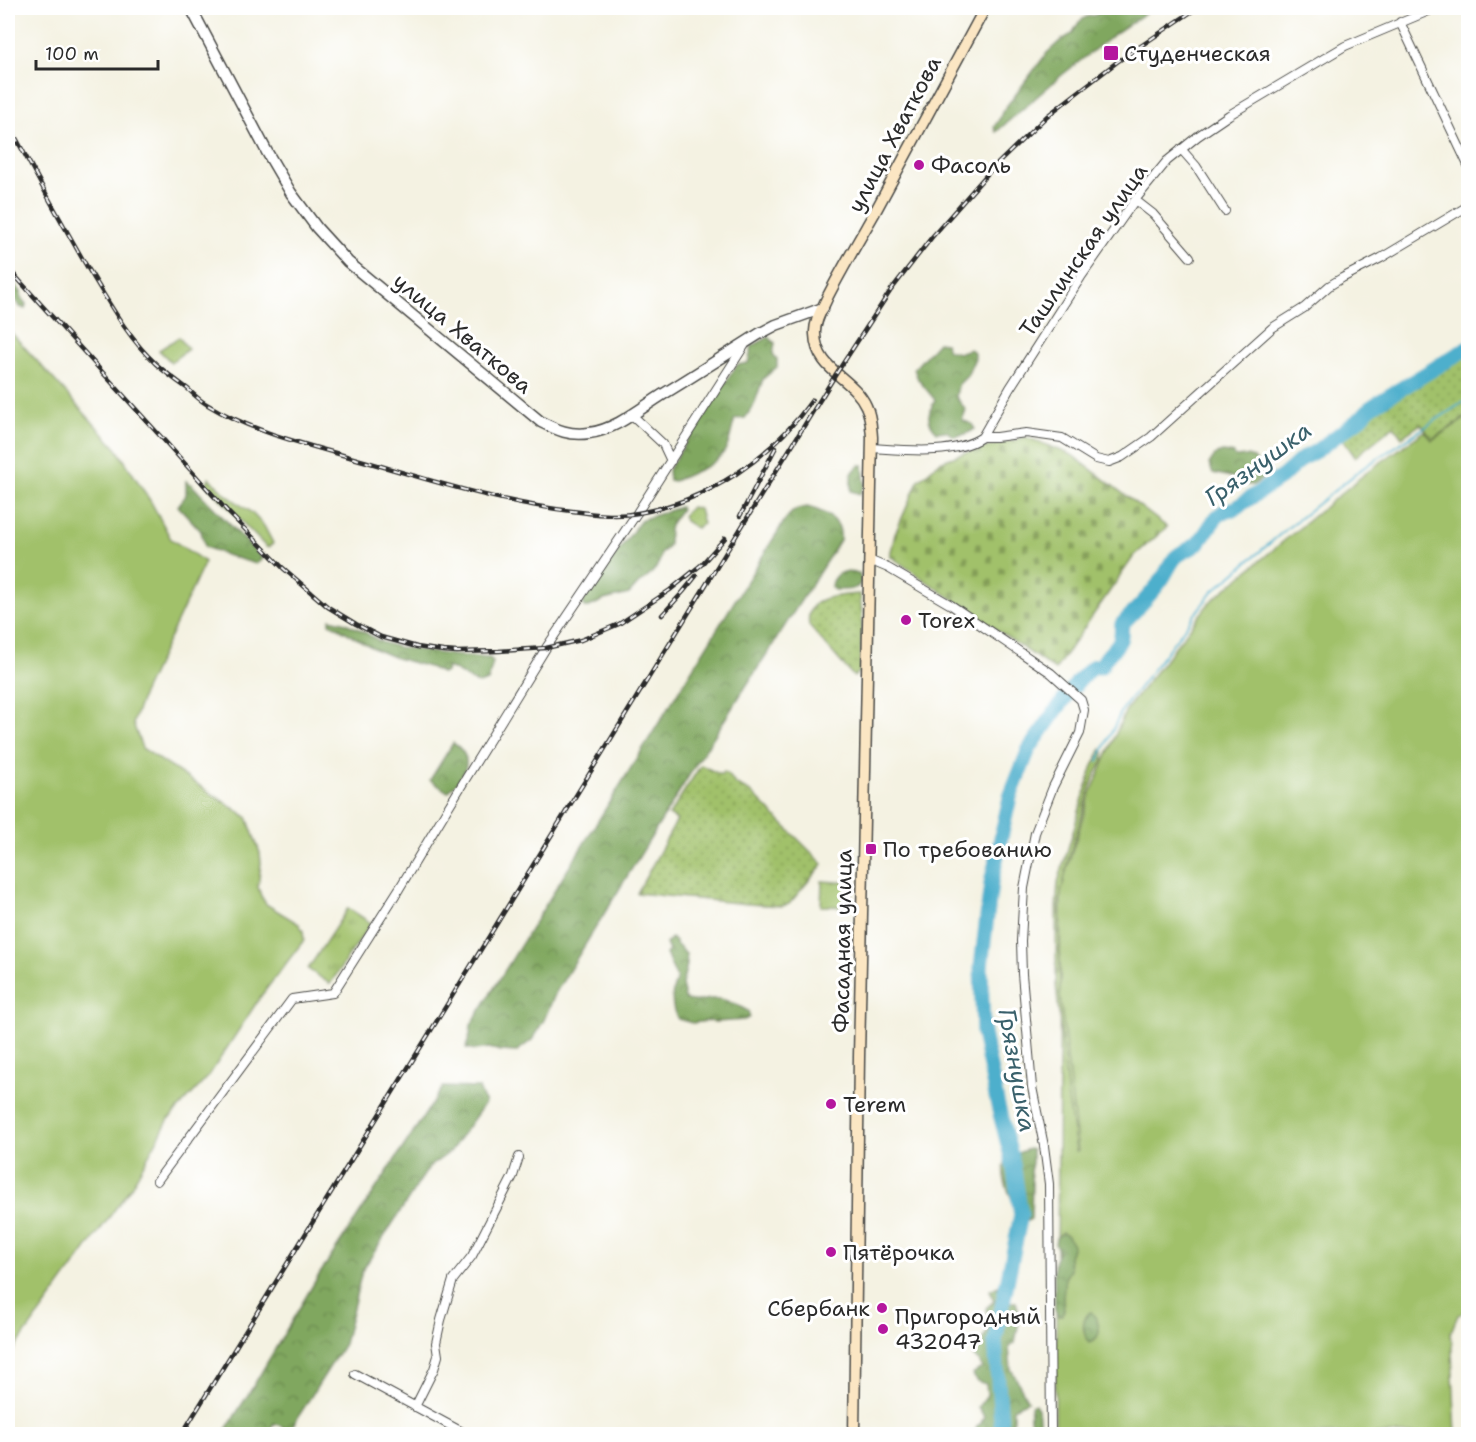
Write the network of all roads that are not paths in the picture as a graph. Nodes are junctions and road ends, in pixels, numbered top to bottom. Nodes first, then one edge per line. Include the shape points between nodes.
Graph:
1 (191, 8) edge
2 (985, 8) edge
3 (1436, 8) edge
4 (1400, 22) junction
5 (1181, 149) junction
6 (1468, 165) edge
7 (1135, 200) junction
8 (1468, 206) edge
9 (1225, 211) dead end
10 (1190, 257) dead end
11 (823, 308) junction
12 (747, 342) junction
13 (632, 414) junction
14 (982, 437) junction
15 (872, 448) junction
16 (670, 461) junction
17 (869, 560) junction
18 (519, 1157) dead end
19 (157, 1181) dead end
20 (355, 1374) dead end
21 (415, 1407) junction
22 (466, 1434) edge
23 (854, 1434) edge
24 (1051, 1434) edge

1 - 13 street, улица Хваткова via 291,193 348,262 541,422 569,434 590,433
2 - 11 main road, улица Хваткова
3 - 4 street, Ташлинская улица
4 - 5 street, Ташлинская улица via 1346,46
4 - 6 street
5 - 7 street, Ташлинская улица
5 - 9 street
7 - 10 street via 1153,214
7 - 14 street, Ташлинская улица via 1074,287
8 - 14 street via 1329,286 1272,328 1151,437 1122,457 1110,462 1096,459 1062,438 1026,433
11 - 12 street, улица Хваткова via 776,325
11 - 15 main road, Фасадная улица via 814,332 818,352 866,405
12 - 13 street, улица Хваткова
12 - 16 street
13 - 16 street via 663,444
14 - 15 street via 958,447 918,452
15 - 17 main road, Фасадная улица
16 - 19 street via 546,648 333,993 292,999
17 - 23 main road, Фасадная улица
17 - 24 street via 951,605 1051,673 1081,700 1084,710 1080,733 1035,833 1024,888 1021,941 1032,1086 1049,1184
18 - 21 street via 472,1256 453,1280 436,1343 438,1356
20 - 21 street
21 - 22 street

